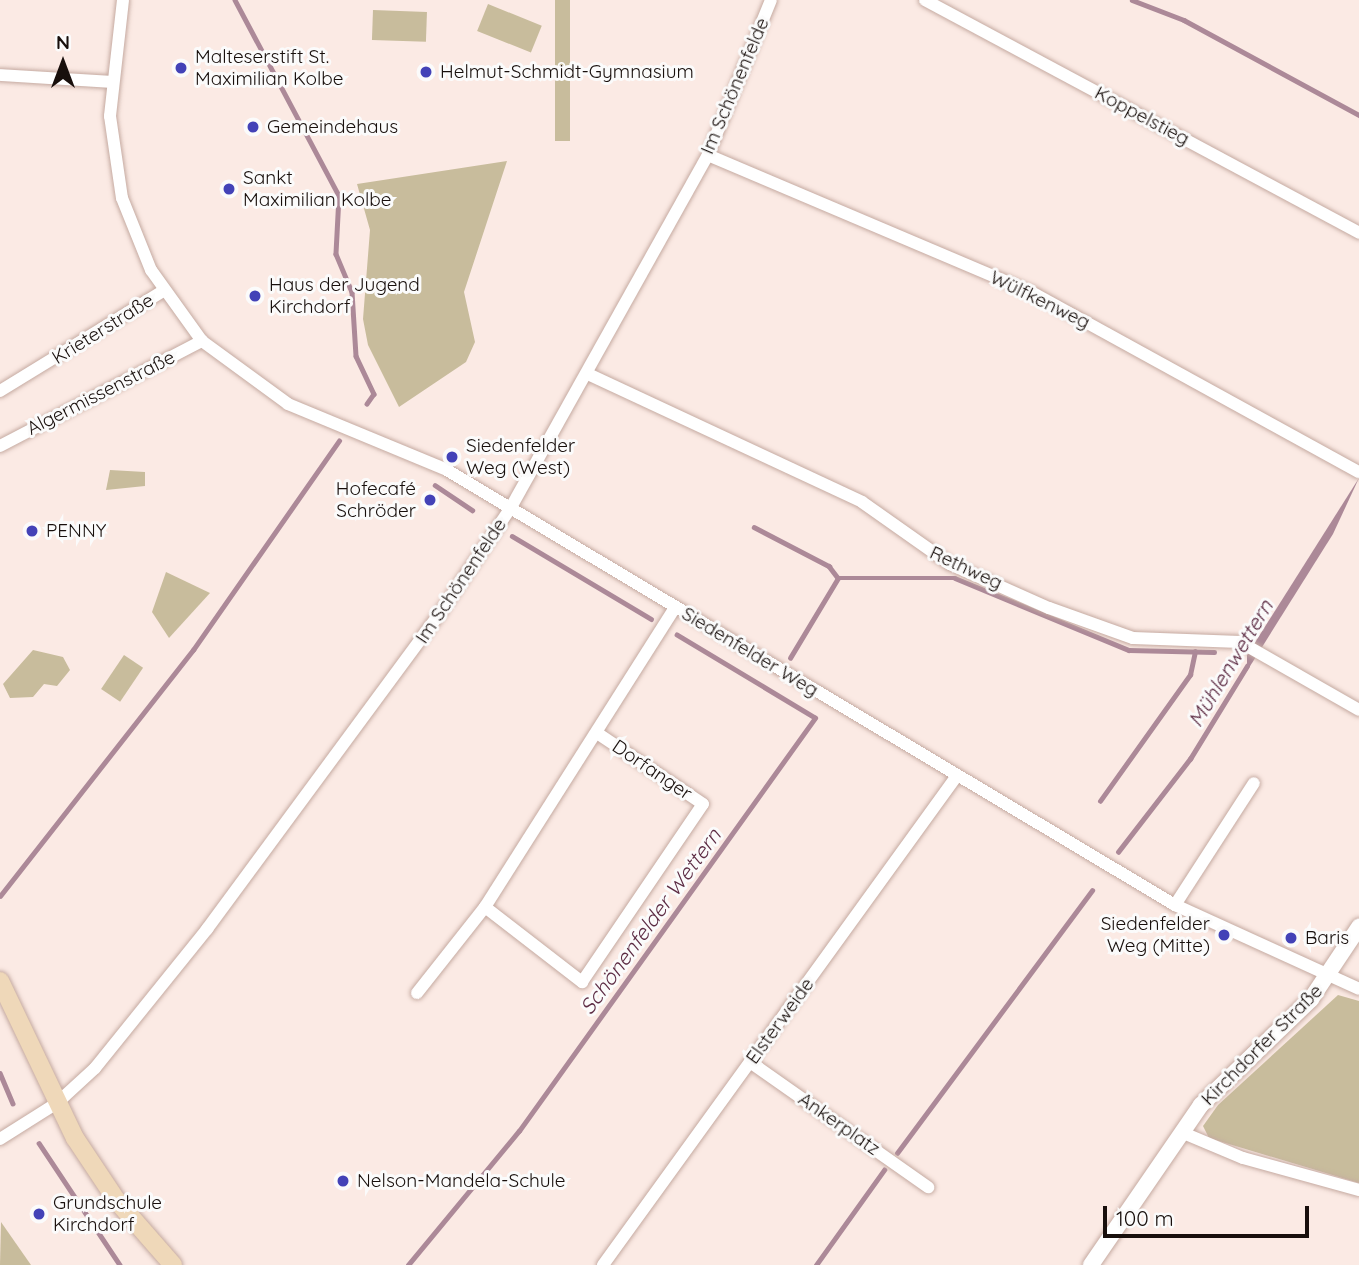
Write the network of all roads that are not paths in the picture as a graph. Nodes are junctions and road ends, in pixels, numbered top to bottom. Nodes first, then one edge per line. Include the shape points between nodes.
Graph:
1 (123, 0) edge
2 (771, 0) edge
3 (925, 0) edge
4 (0, 75) edge
5 (111, 82) junction
6 (708, 155) junction
7 (1359, 233) edge
8 (163, 290) junction
9 (202, 341) junction
10 (588, 374) junction
11 (0, 391) edge
12 (0, 446) edge
13 (1359, 472) edge
14 (510, 509) junction
15 (676, 608) junction
16 (1359, 710) edge
17 (600, 735) junction
18 (956, 777) junction
19 (1254, 783) dead end
20 (1175, 905) junction
21 (485, 907) junction
22 (1359, 927) edge
23 (1329, 977) junction
24 (0, 981) edge
25 (1359, 989) edge
26 (417, 993) dead end
27 (750, 1062) junction
28 (57, 1102) junction
29 (1181, 1132) junction
30 (0, 1139) edge
31 (928, 1187) dead end
32 (1359, 1190) edge
33 (173, 1265) edge
34 (603, 1265) edge
35 (1091, 1265) edge

1 - 5 street, Krieterstraße
2 - 6 street, Im Schönenfelde
3 - 7 street, Koppelstieg
4 - 5 street
5 - 8 street, Krieterstraße via 111,149 122,198
6 - 10 street, Im Schönenfelde
6 - 13 street, Wülfkenweg via 1031,292
8 - 9 street, Siedenfelder Weg
8 - 11 street, Krieterstraße
9 - 12 street, Algermissenstraße
9 - 14 street, Siedenfelder Weg via 288,404 410,451
10 - 14 street, Im Schönenfelde
10 - 16 street, Rethweg via 862,502 950,564 1070,617 1133,638 1226,639 1249,646
14 - 15 street, Siedenfelder Weg
14 - 28 street, Im Schönenfelde via 207,929 95,1068
15 - 17 street, Dorfanger
15 - 18 street, Siedenfelder Weg
17 - 21 street, Dorfanger
17 - 21 street, Dorfanger via 704,804 582,982
18 - 20 street, Siedenfelder Weg
18 - 27 street, Elsterweide
19 - 20 street
20 - 23 street, Siedenfelder Weg
21 - 26 street, Dorfanger
22 - 23 street, Kirchdorfer Straße
23 - 25 street, Siedenfelder Weg
23 - 29 street, Kirchdorfer Straße via 1217,1086
24 - 28 main road
27 - 31 street, Ankerplatz
27 - 34 street, Elsterweide
28 - 30 street, Im Schönenfelde
28 - 33 main road via 96,1172
29 - 32 street via 1244,1158
29 - 35 street, Kirchdorfer Straße

